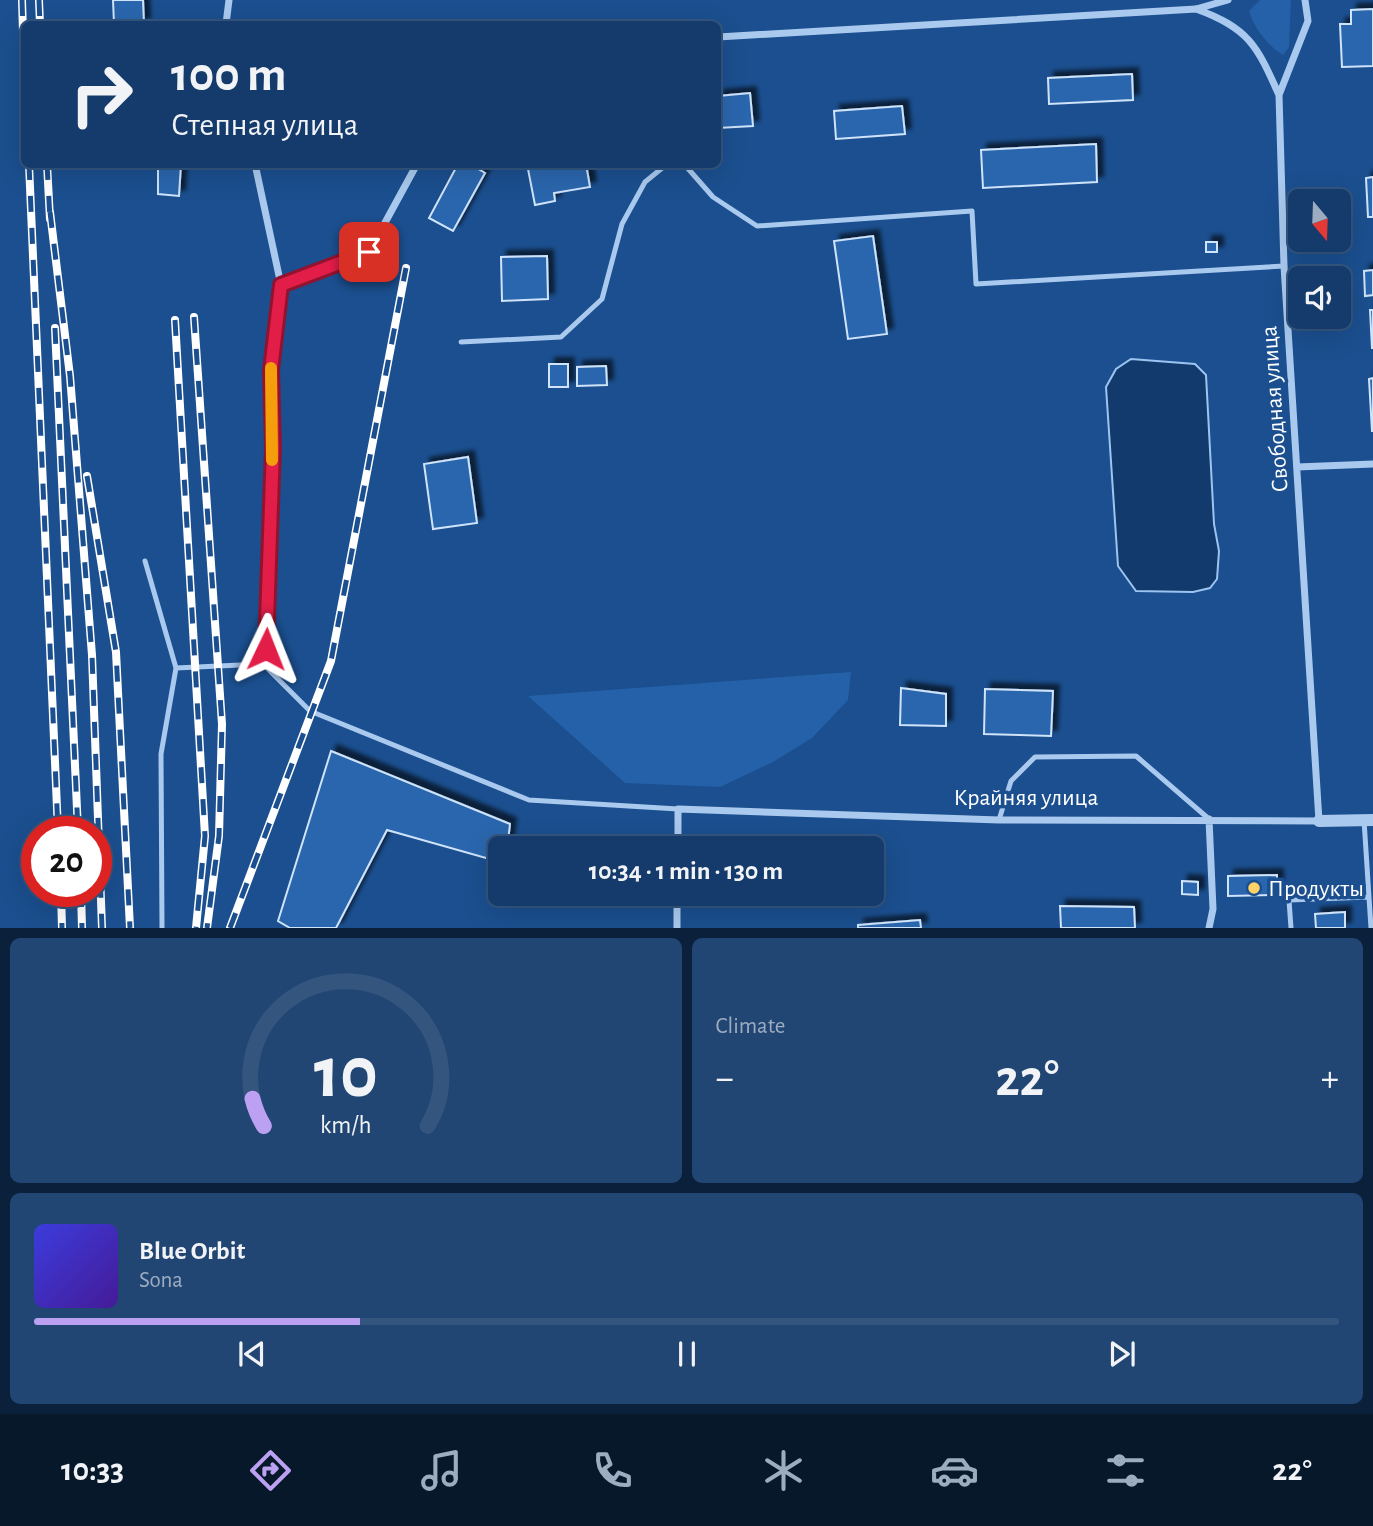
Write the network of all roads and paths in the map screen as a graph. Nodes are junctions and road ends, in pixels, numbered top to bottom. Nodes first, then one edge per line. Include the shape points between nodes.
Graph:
1 (229, 0) edge
2 (1228, 0) edge
3 (1305, 0) edge
4 (1196, 9) junction
5 (226, 21) edge
6 (721, 37) edge
7 (1279, 95) junction
8 (256, 168) edge
9 (415, 168) edge
10 (662, 168) edge
11 (688, 168) edge
12 (1284, 266) junction
13 (281, 285) junction
14 (461, 342) dead end
15 (1373, 464) edge
16 (1297, 467) junction
17 (145, 561) dead end
18 (263, 664) junction
19 (176, 668) junction
20 (678, 809) junction
21 (1209, 819) junction
22 (999, 820) junction
23 (1369, 820) edge
24 (1319, 821) junction
25 (678, 836) edge
26 (1371, 887) edge
27 (1369, 897) junction
28 (677, 906) edge
29 (162, 928) edge
30 (677, 928) edge
31 (1209, 928) edge
32 (1291, 928) edge
33 (1371, 928) edge

1 - 5 street
2 - 4 street
3 - 7 street, Свободная улица via 1308,21
4 - 6 street
4 - 7 street via 1227,20 1259,51
7 - 12 street, Свободная улица
8 - 13 street
9 - 13 street via 369,252
10 - 14 lane via 645,182 622,224 602,299 561,337
11 - 12 lane via 713,197 757,226 972,211 976,284
12 - 16 street, Свободная улица
13 - 18 lane via 271,370 273,448
15 - 16 street
16 - 24 street, Свободная улица
17 - 19 lane
18 - 19 lane
18 - 20 lane via 310,711 529,800
19 - 29 lane via 161,754
20 - 22 street, Крайняя улица
20 - 25 street
21 - 22 street, Крайняя улица
21 - 22 lane via 1136,756 1124,756 1035,757 1012,781
21 - 24 street, Крайняя улица
21 - 31 street via 1213,909
23 - 24 street, Крайняя улица
23 - 26 lane
26 - 27 lane
27 - 32 lane via 1289,900
27 - 33 lane
28 - 30 street

